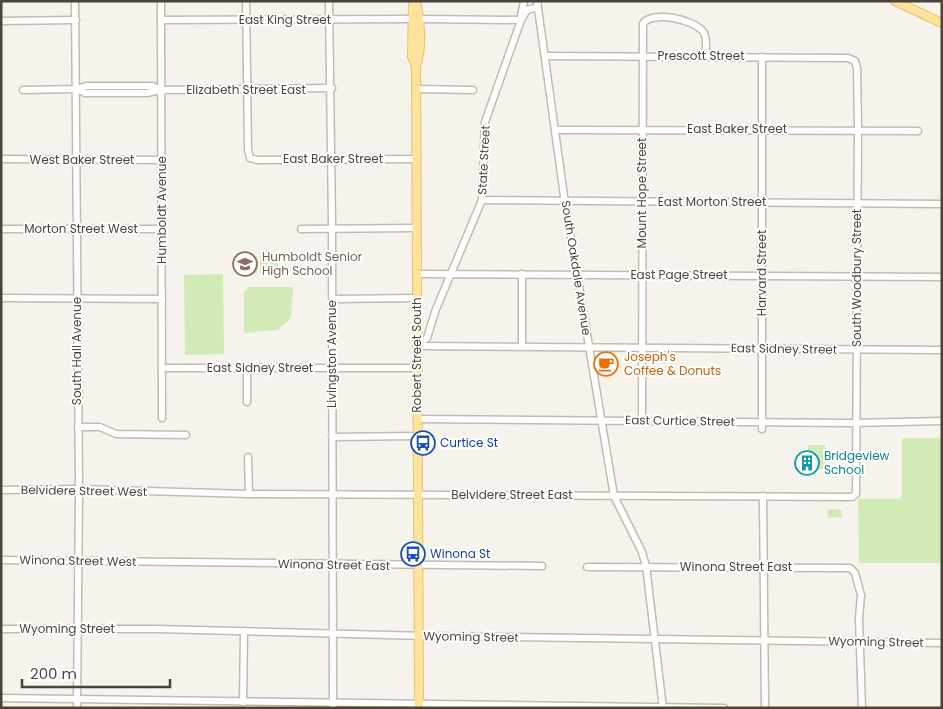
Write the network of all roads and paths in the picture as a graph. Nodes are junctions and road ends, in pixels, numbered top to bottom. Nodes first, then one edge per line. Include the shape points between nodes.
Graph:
1 (75, 1) edge
2 (161, 1) edge
3 (246, 1) edge
4 (329, 1) edge
5 (409, 1) edge
6 (415, 1) edge
7 (422, 1) edge
8 (524, 1) edge
9 (895, 1) edge
10 (537, 4) edge
11 (409, 19) junction
12 (422, 19) junction
13 (76, 20) junction
14 (161, 20) junction
15 (247, 20) junction
16 (330, 20) junction
17 (521, 20) junction
18 (1, 21) edge
19 (942, 23) edge
20 (416, 31) junction
21 (546, 56) junction
22 (642, 56) junction
23 (706, 57) junction
24 (762, 57) junction
25 (855, 61) joint
26 (332, 88) junction
27 (77, 89) junction
28 (416, 89) junction
29 (23, 90) dead end
30 (160, 90) junction
31 (247, 90) junction
32 (474, 90) dead end
33 (642, 129) junction
34 (761, 129) junction
35 (556, 130) junction
36 (858, 131) junction
37 (918, 131) dead end
38 (332, 158) junction
39 (1, 159) edge
40 (76, 159) junction
41 (417, 159) junction
42 (162, 160) junction
43 (482, 200) junction
44 (565, 201) junction
45 (642, 201) junction
46 (762, 202) junction
47 (857, 204) junction
48 (942, 204) edge
49 (332, 228) junction
50 (417, 228) junction
51 (1, 229) edge
52 (76, 229) junction
53 (161, 229) junction
54 (302, 230) dead end
55 (417, 274) junction
56 (451, 274) junction
57 (522, 274) junction
58 (577, 274) junction
59 (642, 275) junction
60 (762, 275) junction
61 (858, 276) junction
62 (942, 277) edge
63 (1, 298) edge
64 (417, 298) junction
65 (77, 299) junction
66 (162, 299) junction
67 (333, 299) junction
68 (430, 326) junction
69 (417, 328) junction
70 (417, 346) junction
71 (522, 346) junction
72 (589, 347) junction
73 (642, 347) junction
74 (762, 348) junction
75 (858, 349) junction
76 (942, 350) edge
77 (162, 368) junction
78 (247, 368) junction
79 (332, 368) junction
80 (417, 368) junction
81 (247, 402) dead end
82 (162, 418) dead end
83 (417, 419) junction
84 (601, 420) junction
85 (642, 420) junction
86 (856, 422) junction
87 (942, 422) edge
88 (762, 425) junction
89 (78, 427) junction
90 (186, 435) dead end
91 (418, 436) junction
92 (332, 437) junction
93 (248, 457) dead end
94 (79, 489) junction
95 (1, 490) edge
96 (167, 493) joint
97 (249, 494) junction
98 (332, 494) junction
99 (418, 494) junction
100 (856, 494) joint
101 (614, 496) junction
102 (763, 496) junction
103 (1, 560) edge
104 (77, 560) junction
105 (156, 562) joint
106 (332, 564) junction
107 (418, 566) junction
108 (542, 566) dead end
109 (646, 566) junction
110 (587, 567) dead end
111 (763, 567) junction
112 (78, 628) junction
113 (1, 629) edge
114 (244, 632) junction
115 (333, 634) junction
116 (417, 636) junction
117 (656, 640) junction
118 (765, 641) junction
119 (861, 642) junction
120 (942, 643) edge
121 (1, 698) edge
122 (77, 700) junction
123 (245, 704) edge
124 (162, 705) edge
125 (333, 706) edge
126 (417, 706) edge
127 (77, 708) edge
128 (663, 708) edge
129 (724, 708) edge
130 (765, 708) edge
131 (862, 708) edge

1 - 13 street, South Hall Avenue
2 - 14 street, Humboldt Avenue
3 - 15 street
4 - 16 street, Livingston Avenue
5 - 11 main road
6 - 20 main road, Robert Street South
7 - 12 main road
8 - 17 street, State Street
9 - 19 main road
10 - 17 street via 527,10
10 - 21 street, South Oakdale Avenue
11 - 16 street, East King Street
11 - 20 main road
12 - 17 street
12 - 20 main road
13 - 18 street
13 - 27 street, South Hall Avenue
14 - 15 street, East King Street
14 - 30 street, Humboldt Avenue
15 - 16 street, East King Street
15 - 31 street
16 - 26 street, Livingston Avenue
17 - 43 street, State Street via 485,122
20 - 28 main road, Robert Street South via 419,55
21 - 22 street, Prescott Street
21 - 35 street, South Oakdale Avenue
22 - 23 street, Prescott Street
22 - 23 street, Mount Hope Street via 643,24 654,16 684,20 701,30 705,37
22 - 33 street, Mount Hope Street
23 - 24 street, Prescott Street
24 - 25 street, Prescott Street via 848,58
24 - 34 street, Harvard Street
25 - 36 street, South Woodbury Street
26 - 31 street, Elizabeth Street East
26 - 38 street, Livingston Avenue
27 - 29 street, Elizabeth Street East
27 - 30 street, Elizabeth Street East via 86,86 153,86
27 - 40 street, South Hall Avenue
28 - 32 street
28 - 41 main road, Robert Street South
30 - 31 street, Elizabeth Street East
30 - 42 street, Humboldt Avenue
31 - 38 street, East Baker Street via 250,158
33 - 34 street, East Baker Street
33 - 35 street, East Baker Street
33 - 45 street, Mount Hope Street
34 - 36 street, East Baker Street
34 - 46 street, Harvard Street
35 - 44 street, South Oakdale Avenue
36 - 37 street, East Baker Street
36 - 47 street, South Woodbury Street
38 - 41 street, East Baker Street
38 - 49 street, Livingston Avenue
39 - 40 street, West Baker Street
40 - 42 street, West Baker Street
40 - 52 street, South Hall Avenue
41 - 50 main road, Robert Street South
42 - 53 street, Humboldt Avenue
43 - 44 street, East Morton Street
43 - 56 street, State Street
44 - 45 street, East Morton Street
44 - 58 street, South Oakdale Avenue
45 - 46 street, East Morton Street
45 - 59 street, Mount Hope Street
46 - 47 street, East Morton Street
46 - 60 street, Harvard Street
47 - 48 street, East Morton Street
47 - 61 street, South Woodbury Street
49 - 50 street
49 - 54 street
49 - 67 street, Livingston Avenue
50 - 55 main road, Robert Street South
51 - 52 street, Morton Street West
52 - 53 street, Morton Street West
52 - 65 street, South Hall Avenue
53 - 66 street, Humboldt Avenue
55 - 56 street, East Page Street
55 - 64 main road, Robert Street South
56 - 57 street, East Page Street
56 - 68 street, State Street
57 - 58 street, East Page Street
57 - 71 street
58 - 59 street, East Page Street
58 - 72 street, South Oakdale Avenue
59 - 60 street, East Page Street
59 - 73 street, Mount Hope Street
60 - 61 street, East Page Street
60 - 74 street, Harvard Street
61 - 62 street, East Page Street
61 - 75 street, South Woodbury Street
63 - 65 street
64 - 67 street
64 - 69 main road, Robert Street South
65 - 66 street
65 - 89 street, South Hall Avenue
66 - 77 street, Humboldt Avenue
67 - 79 street, Livingston Avenue
68 - 69 street
68 - 70 street, State Street via 427,338
69 - 70 main road, Robert Street South
70 - 71 street, East Sidney Street
70 - 80 main road, Robert Street South
71 - 72 street, East Sidney Street
72 - 73 street, East Sidney Street
72 - 84 street, South Oakdale Avenue
73 - 74 street, East Sidney Street
73 - 85 street, Mount Hope Street
74 - 75 street, East Sidney Street
74 - 88 street, Harvard Street
75 - 76 street, East Sidney Street
75 - 86 street, South Woodbury Street
77 - 78 street, East Sidney Street
77 - 82 street, Humboldt Avenue
78 - 79 street, East Sidney Street
78 - 81 street
79 - 80 street, East Sidney Street
79 - 92 street, Livingston Avenue
80 - 83 main road, Robert Street South
83 - 84 street, East Curtice Street
83 - 91 main road, Robert Street South
84 - 85 street, East Curtice Street
84 - 101 street, South Oakdale Avenue
85 - 88 street, East Curtice Street
86 - 87 street, East Curtice Street
86 - 88 street, East Curtice Street
86 - 100 street, South Woodbury Street
89 - 90 street via 100,427 116,434
89 - 94 street, South Hall Avenue
91 - 92 street
91 - 99 main road, Robert Street South
92 - 98 street, Livingston Avenue
93 - 97 street
94 - 95 street, Belvidere Street West
94 - 96 street, Belvidere Street West
94 - 104 street, South Hall Avenue
96 - 97 street, Belvidere Street East
97 - 98 street, Belvidere Street East
98 - 99 street, Belvidere Street East
98 - 106 street, Livingston Avenue
99 - 101 street, Belvidere Street East
99 - 107 main road, Robert Street South
100 - 102 street, Belvidere Street East via 852,497
101 - 102 street, Belvidere Street East
101 - 109 street, South Oakdale Avenue
102 - 111 street
103 - 104 street, Winona Street West
104 - 105 street, Winona Street West
104 - 112 street, South Hall Avenue
105 - 106 street, Winona Street East
106 - 107 street, Winona Street East
106 - 115 street, Livingston Avenue
107 - 108 street, Winona Street East
107 - 116 main road, Robert Street South
109 - 110 street, Winona Street East
109 - 111 street, Winona Street East
109 - 117 street, South Oakdale Avenue
111 - 118 street
111 - 119 street, Winona Street East via 842,567 853,571 861,591
112 - 113 street, Wyoming Street
112 - 114 street, Wyoming Street
112 - 122 street, South Hall Avenue
114 - 115 street, Wyoming Street
114 - 123 street
115 - 116 street, Wyoming Street
115 - 125 street, Livingston Avenue
116 - 117 street, Wyoming Street
116 - 126 main road, Robert Street South
117 - 118 street, Wyoming Street
117 - 128 street, South Oakdale Avenue
118 - 119 street, Wyoming Street
118 - 130 street
119 - 120 street, Wyoming Street
119 - 131 street
121 - 122 street
122 - 124 street
122 - 127 street, South Hall Avenue
123 - 124 street
123 - 125 street
125 - 126 street
126 - 128 street
128 - 129 street

